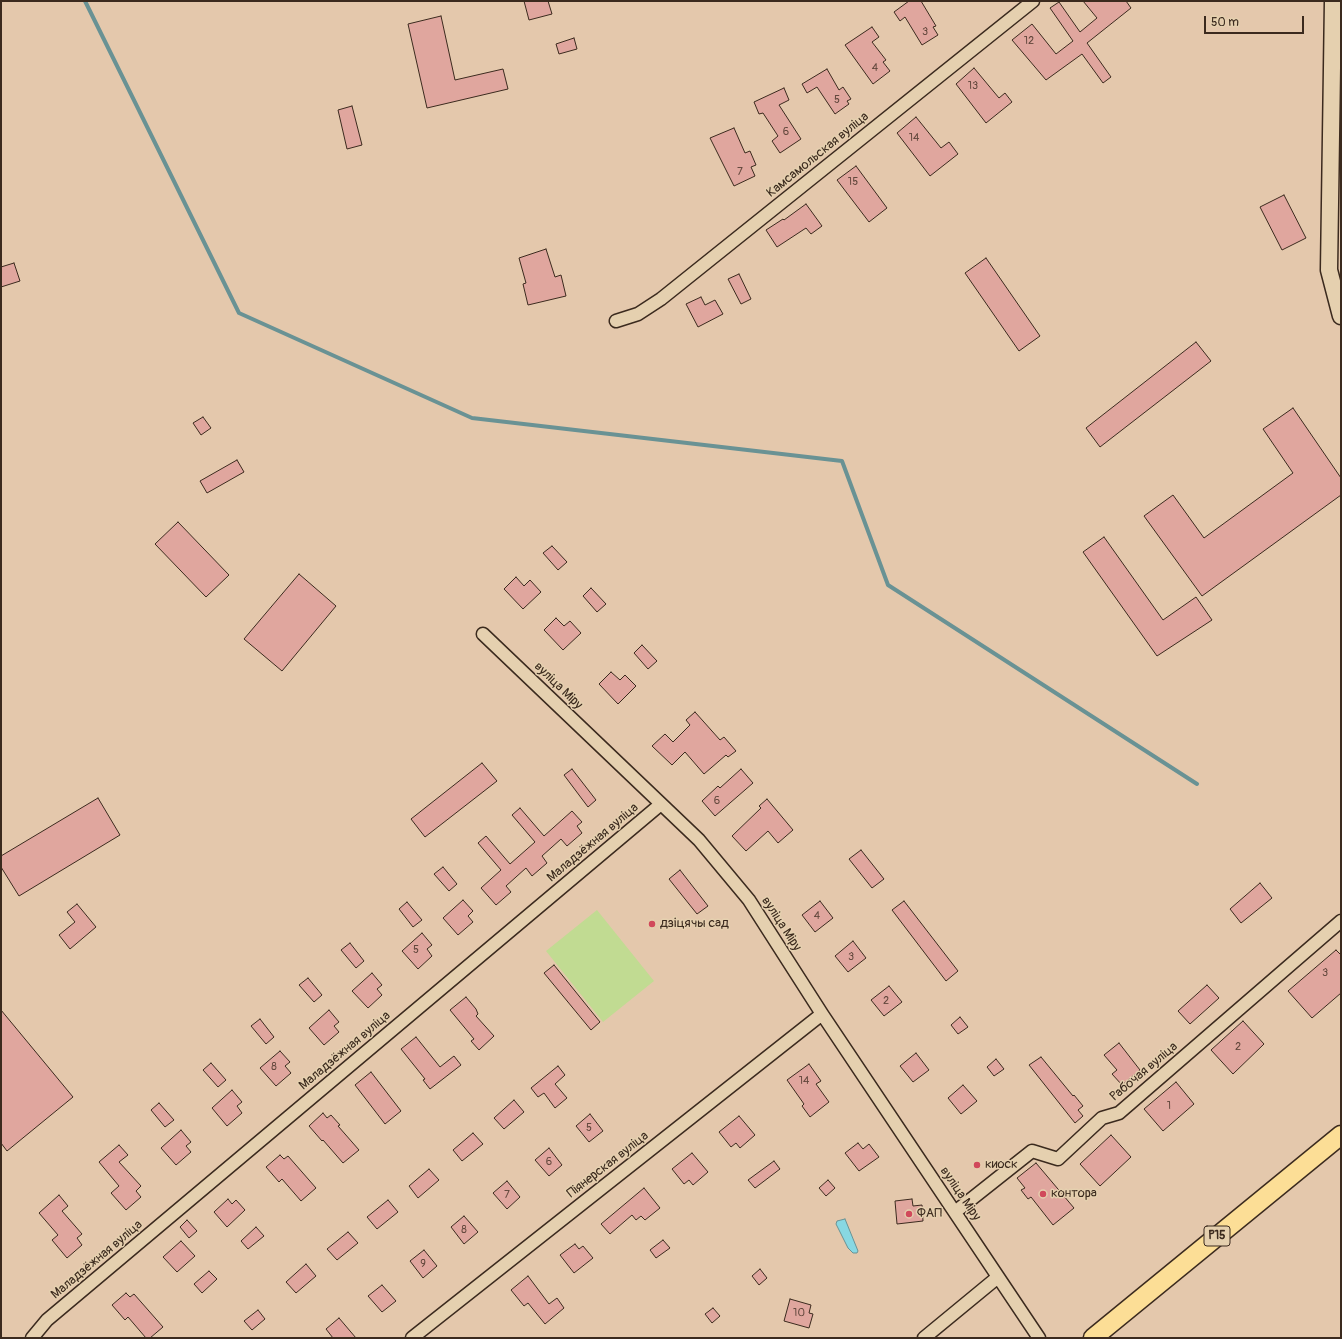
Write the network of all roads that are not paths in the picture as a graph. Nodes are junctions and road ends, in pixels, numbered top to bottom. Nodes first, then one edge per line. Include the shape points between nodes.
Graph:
1 (1033, 1) edge
2 (1333, 1) edge
3 (1341, 316) edge
4 (616, 321) dead end
5 (483, 634) dead end
6 (661, 804) junction
7 (1341, 921) edge
8 (822, 1014) junction
9 (1341, 1135) edge
10 (955, 1212) junction
11 (998, 1277) junction
12 (32, 1338) edge
13 (412, 1338) edge
14 (924, 1338) edge
15 (1039, 1338) edge
16 (1093, 1338) edge

1 - 4 street, Камсамольская вуліца via 661,299 638,314
2 - 3 street via 1329,270
5 - 6 street, вуліца Міру
6 - 8 street, вуліца Міру via 698,840 749,900
6 - 12 street, Маладзёжная вуліца via 47,1320
7 - 10 street, Рабочая вуліца via 1119,1113 1102,1118 1058,1159 1032,1151
8 - 10 street, вуліца Міру
8 - 13 street, Піянерская вуліца
9 - 16 main road, Р15
10 - 11 street, вуліца Міру
11 - 14 street
11 - 15 street, вуліца Міру

